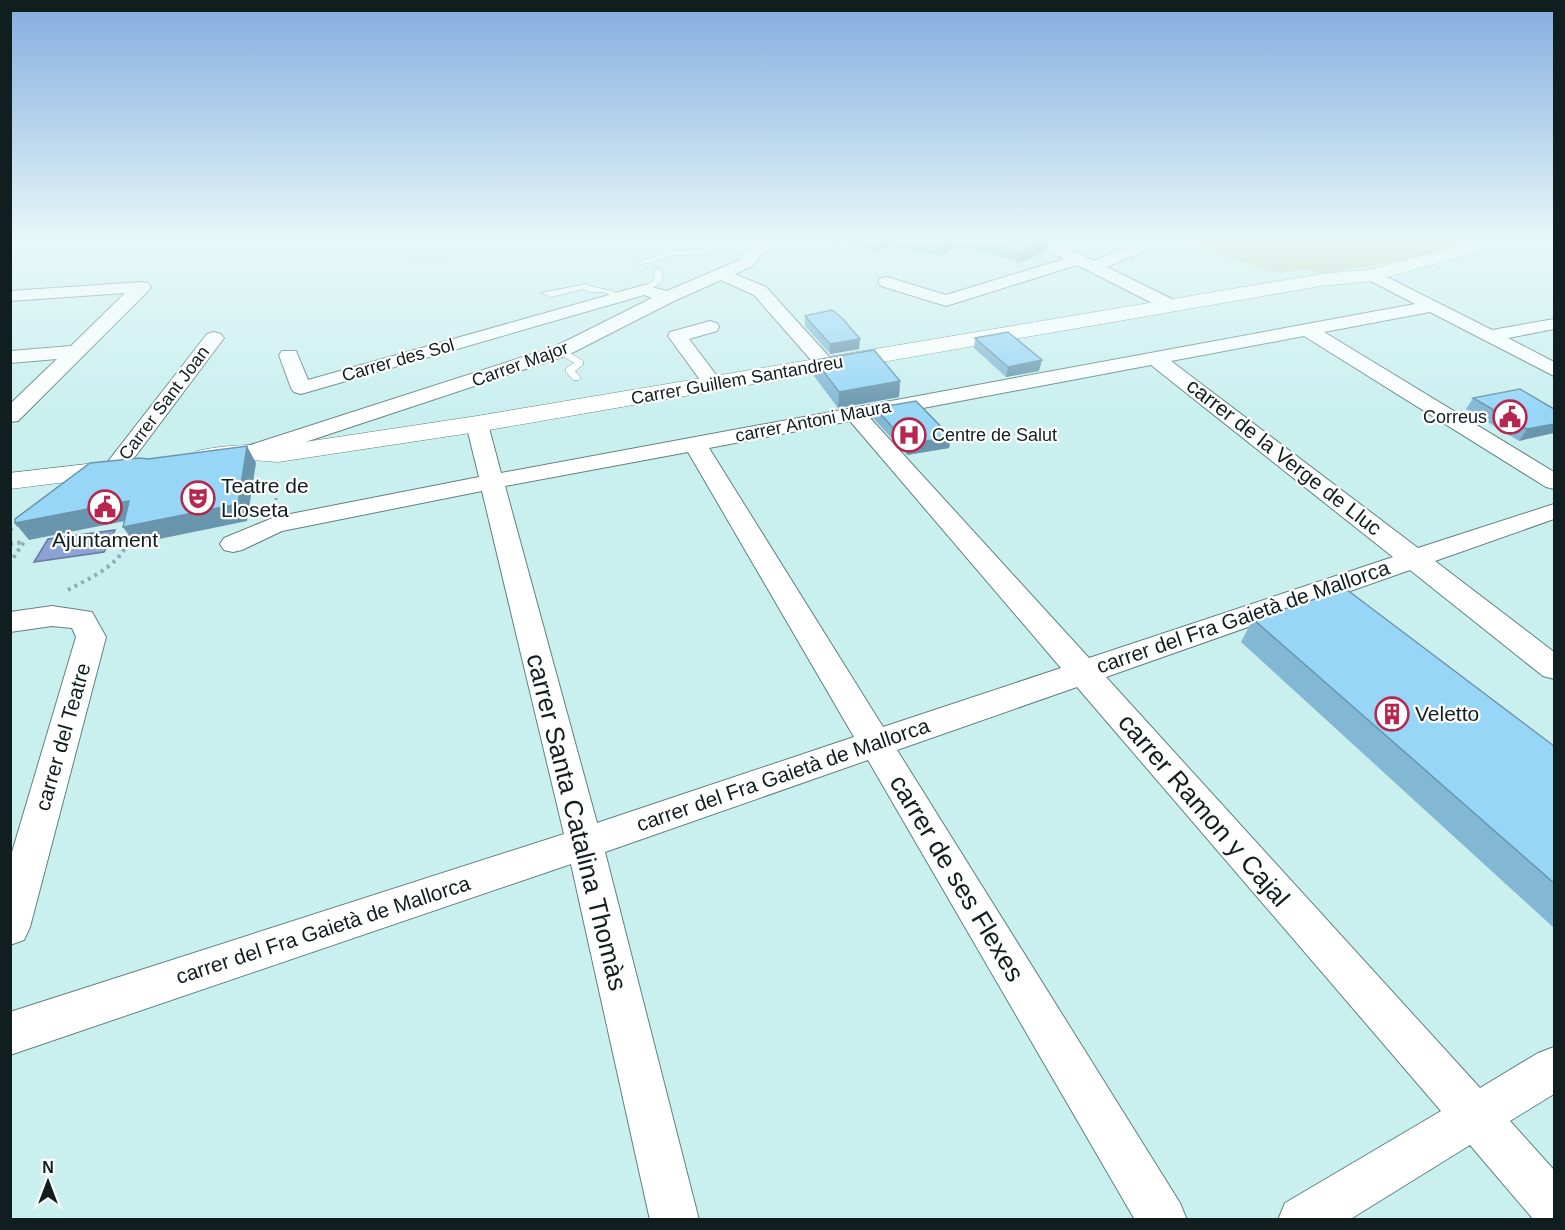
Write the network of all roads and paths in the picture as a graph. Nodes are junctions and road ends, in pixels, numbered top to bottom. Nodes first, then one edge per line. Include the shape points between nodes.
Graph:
1 (130, 298) edge
2 (615, 298) edge
3 (665, 298) edge
4 (767, 298) edge
5 (938, 298) edge
6 (956, 298) edge
7 (1157, 298) edge
8 (1210, 298) edge
9 (1418, 298) edge
10 (1170, 305) junction
11 (1433, 306) junction
12 (1554, 324) edge
13 (710, 327) dead end
14 (1306, 329) junction
15 (1491, 336) junction
16 (214, 338) dead end
17 (77, 351) junction
18 (561, 351) junction
19 (289, 355) dead end
20 (10, 357) edge
21 (1154, 357) junction
22 (825, 364) junction
23 (1554, 370) edge
24 (576, 378) dead end
25 (713, 384) junction
26 (855, 414) junction
27 (10, 416) edge
28 (477, 424) junction
29 (695, 444) junction
30 (265, 453) junction
31 (183, 460) edge
32 (149, 464) edge
33 (114, 469) junction
34 (10, 481) edge
35 (490, 482) junction
36 (1554, 482) edge
37 (1554, 511) edge
38 (27, 517) edge
39 (131, 525) edge
40 (275, 525) junction
41 (10, 531) edge
42 (10, 544) edge
43 (233, 544) dead end
44 (1415, 558) junction
45 (10, 563) edge
46 (52, 616) junction
47 (10, 622) edge
48 (1554, 668) edge
49 (1083, 672) junction
50 (876, 744) junction
51 (584, 843) junction
52 (10, 927) edge
53 (10, 1034) edge
54 (1554, 1069) edge
55 (1476, 1118) junction
56 (1554, 1206) edge
57 (675, 1220) edge
58 (1163, 1220) edge
59 (1302, 1220) edge

1 - 17 street
2 - 19 street, Carrer des Sol via 302,388
3 - 18 street, Carrer Major
4 - 22 street
5 - 6 street
7 - 10 street
8 - 10 street, Carrer Guillem Santandreu
9 - 11 street
10 - 22 street, Carrer Guillem Santandreu
11 - 14 street, carrer Antoni Maura
11 - 15 street
12 - 15 street
13 - 25 street via 677,336
14 - 21 street, carrer Antoni Maura
14 - 36 street
15 - 23 street
16 - 33 street, Carrer Sant Joan
17 - 20 street
17 - 27 street
18 - 24 lane via 580,363 569,370
18 - 30 street, Carrer Major
21 - 26 street, carrer Antoni Maura
21 - 44 street, carrer de la Verge de Lluc
22 - 25 street, Carrer Guillem Santandreu
25 - 28 street, Carrer Guillem Santandreu
26 - 29 street, carrer Antoni Maura
26 - 49 street, carrer Ramon y Cajal
28 - 30 street, Carrer Guillem Santandreu
28 - 35 street, carrer Santa Catalina Thomàs
29 - 35 street, carrer Antoni Maura
29 - 50 street, carrer de ses Flexes
30 - 31 street, Carrer Guillem Santandreu
30 - 40 path
32 - 33 street
33 - 34 street
35 - 40 street, carrer Antoni Maura
35 - 51 street, carrer Santa Catalina Thomàs
37 - 44 street, carrer del Fra Gaietà de Mallorca
38 - 41 path
39 - 46 path via 127,549 104,570 66,592
40 - 43 street, carrer Antoni Maura
42 - 45 path via 24,542
44 - 48 street, carrer de la Verge de Lluc
44 - 49 street, carrer del Fra Gaietà de Mallorca
46 - 47 street, carrer del Teatre
46 - 52 street, carrer del Teatre via 82,619 91,637
49 - 50 street, carrer del Fra Gaietà de Mallorca
49 - 55 street, carrer Ramon y Cajal
50 - 51 street, carrer del Fra Gaietà de Mallorca
50 - 58 street, carrer de ses Flexes
51 - 53 street, carrer del Fra Gaietà de Mallorca
51 - 57 street, carrer Santa Catalina Thomàs
54 - 55 street
55 - 56 street, carrer Ramon y Cajal
55 - 59 street

